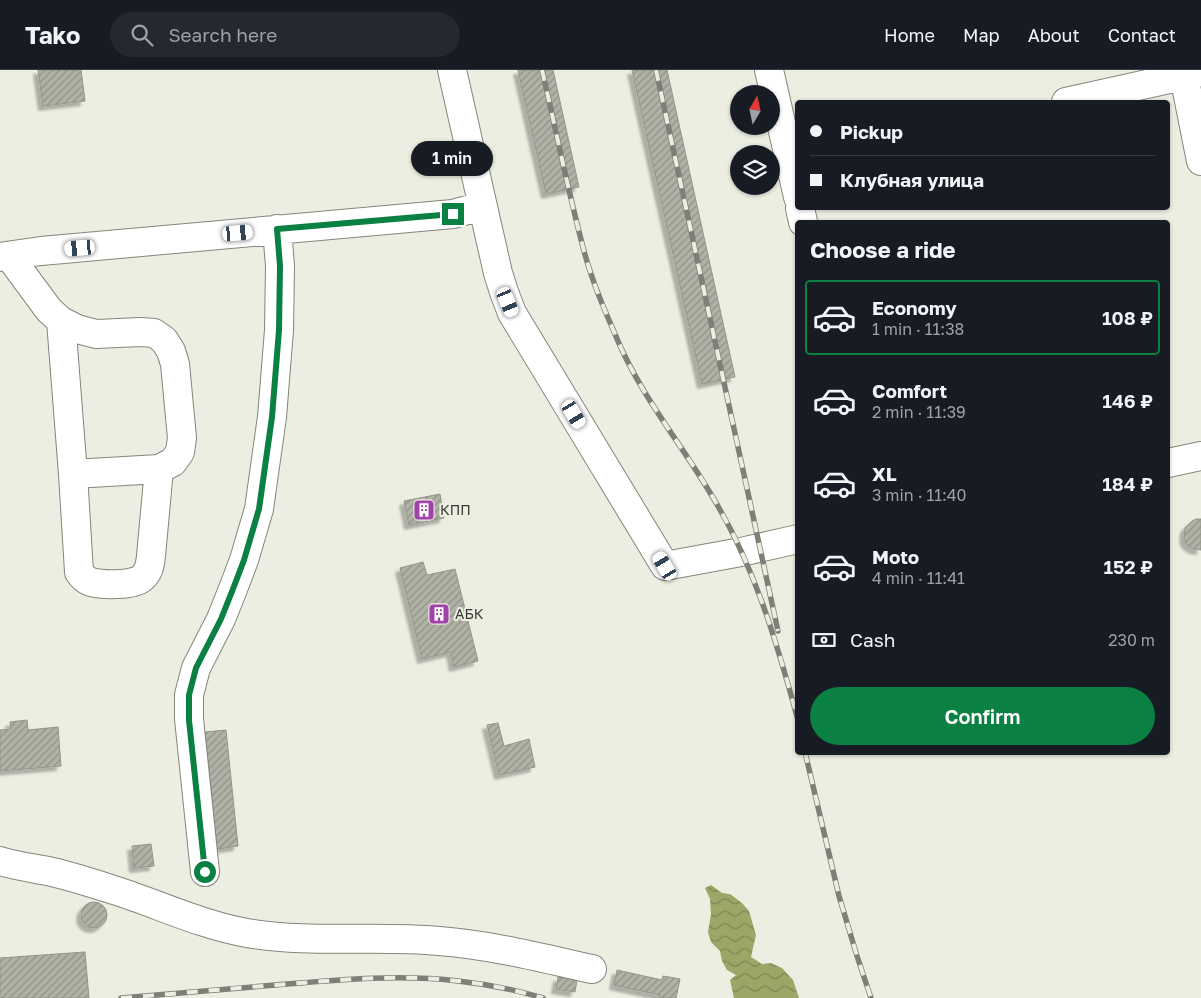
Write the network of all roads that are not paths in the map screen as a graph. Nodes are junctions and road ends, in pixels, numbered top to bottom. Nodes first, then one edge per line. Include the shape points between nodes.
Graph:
1 (452, 70) edge
2 (769, 70) edge
3 (1193, 74) edge
4 (1075, 100) edge
5 (1201, 161) edge
6 (794, 164) edge
7 (482, 206) junction
8 (277, 229) junction
9 (5, 257) edge
10 (61, 321) junction
11 (1201, 456) edge
12 (1170, 462) edge
13 (159, 469) junction
14 (73, 474) junction
15 (795, 540) edge
16 (0, 861) edge
17 (205, 872) dead end
18 (592, 969) dead end

1 - 7 street
2 - 6 street
3 - 4 street
3 - 5 street
7 - 8 street via 453,214
7 - 15 street via 498,274 512,313 665,566
8 - 9 street
8 - 17 street via 279,330 272,417 259,509 244,560 221,619 196,668 189,695
9 - 10 street
10 - 13 street via 96,334 154,333 164,340 175,364 182,438 180,452 173,462
10 - 14 street
11 - 12 street
13 - 14 street
13 - 14 street via 149,569 143,578 129,584 90,582 79,572
16 - 18 street via 76,878 220,927 247,932 313,939 440,941

